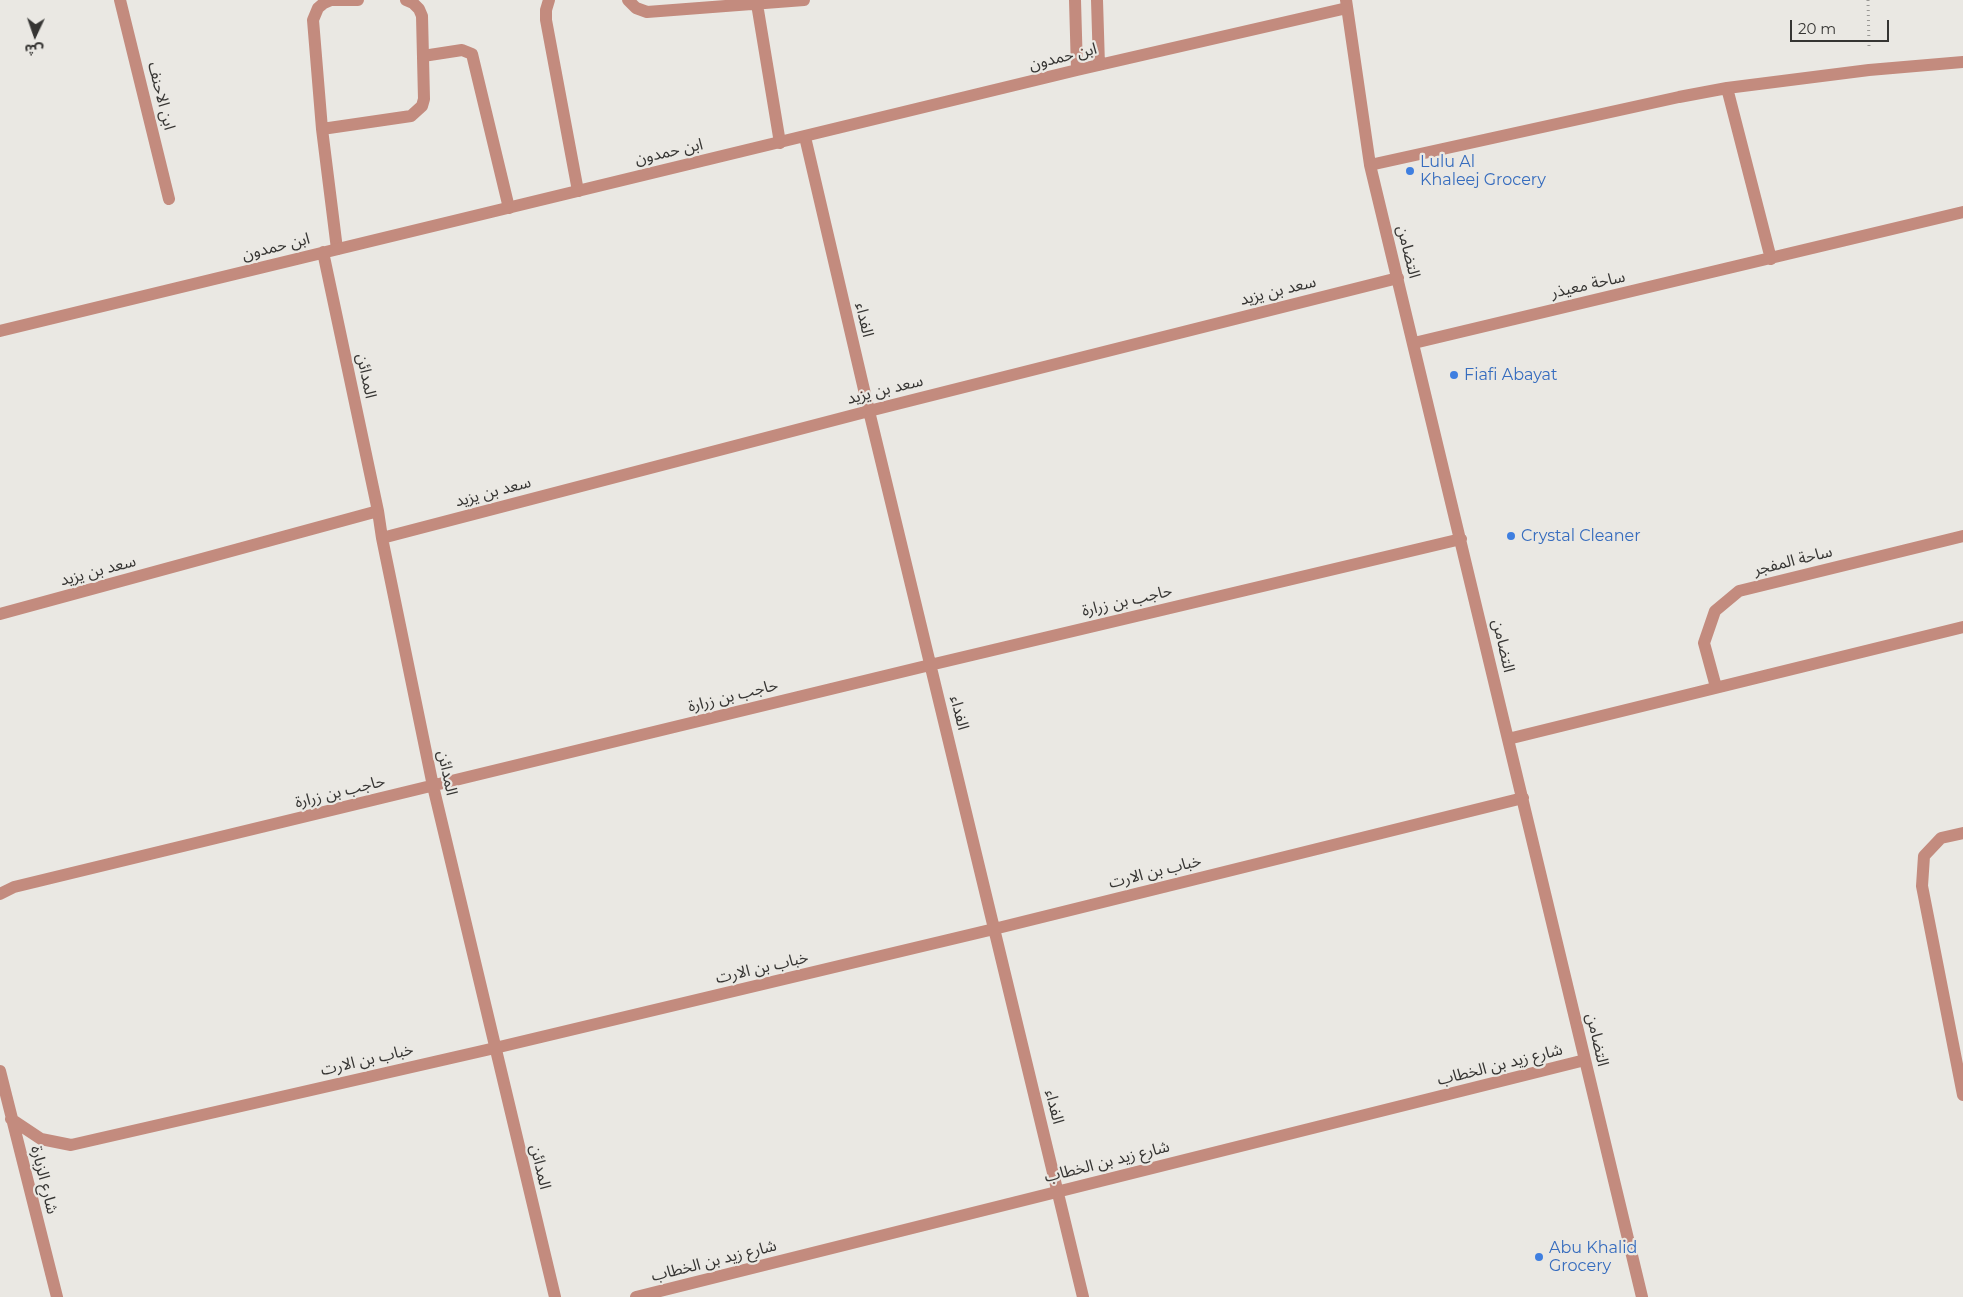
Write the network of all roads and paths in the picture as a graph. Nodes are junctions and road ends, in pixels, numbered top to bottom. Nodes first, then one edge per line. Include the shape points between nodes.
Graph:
1 (120, 0) edge
2 (358, 0) edge
3 (406, 0) edge
4 (549, 0) edge
5 (628, 0) edge
6 (804, 0) edge
7 (1075, 0) edge
8 (1097, 0) edge
9 (1868, 0) edge
10 (757, 4) junction
11 (1346, 4) edge
12 (423, 56) junction
13 (1963, 62) edge
14 (1099, 65) junction
15 (1077, 70) junction
16 (1869, 70) junction
17 (1727, 88) junction
18 (322, 130) junction
19 (805, 137) junction
20 (780, 143) junction
21 (1370, 165) junction
22 (578, 191) junction
23 (169, 199) dead end
24 (509, 208) junction
25 (1963, 212) edge
26 (337, 249) junction
27 (323, 252) junction
28 (1771, 259) junction
29 (1398, 278) junction
30 (0, 331) edge
31 (1414, 343) junction
32 (869, 411) junction
33 (378, 511) junction
34 (1963, 536) edge
35 (382, 538) junction
36 (1461, 539) junction
37 (0, 614) edge
38 (1963, 627) edge
39 (930, 665) junction
40 (1716, 687) junction
41 (1508, 739) junction
42 (433, 786) junction
43 (1523, 798) junction
44 (1963, 833) edge
45 (0, 886) edge
46 (14, 887) junction
47 (0, 894) edge
48 (994, 929) junction
49 (496, 1048) junction
50 (1585, 1060) junction
51 (0, 1071) edge
52 (1963, 1095) edge
53 (11, 1119) junction
54 (1058, 1191) junction
55 (57, 1297) edge
56 (555, 1297) edge
57 (636, 1297) edge
58 (1083, 1297) edge
59 (1642, 1297) edge

1 - 23 street, ابن الاحنف
2 - 18 street via 331,0 314,14
3 - 12 street via 413,3 422,16
4 - 22 street via 546,20
5 - 10 street via 647,12
6 - 10 street
7 - 15 street
8 - 14 street
9 - 16 path
10 - 20 street
11 - 14 street, ابن حمدون
11 - 21 street, التضامن
12 - 18 street via 424,99 418,111 411,116
12 - 24 street via 462,50 472,54
13 - 16 street
14 - 15 street, ابن حمدون
15 - 19 street, ابن حمدون
16 - 17 street
17 - 21 street
17 - 28 street
18 - 26 street
19 - 20 street, ابن حمدون
19 - 32 street, الفداء
20 - 22 street, ابن حمدون
21 - 29 street, التضامن
22 - 24 street, ابن حمدون
24 - 26 street, ابن حمدون
25 - 28 street, ساحة معيذر
26 - 27 street, ابن حمدون
27 - 30 street, ابن حمدون
27 - 33 street, المدائن
28 - 31 street, ساحة معيذر
29 - 31 street, التضامن
29 - 32 street, سعد بن يزيد
31 - 36 street, التضامن
32 - 35 street, سعد بن يزيد
32 - 39 street, الفداء
33 - 35 street, المدائن
33 - 37 street, سعد بن يزيد
34 - 40 street, ساحة المفجر via 1739,591 1716,611 1704,643
35 - 42 street, المدائن
36 - 39 street, حاجب بن زرارة
36 - 41 street, التضامن
38 - 40 street
39 - 42 street, حاجب بن زرارة
39 - 48 street, الفداء
40 - 41 street
41 - 43 street, التضامن
42 - 46 street, حاجب بن زرارة
42 - 49 street, المدائن
43 - 48 street, خباب بن الارت
43 - 50 street, التضامن
44 - 52 street via 1941,838 1924,856 1922,886
45 - 46 street, حاجب بن زرارة
46 - 47 street, حاجب بن زرارة
48 - 49 street, خباب بن الارت
48 - 54 street, الفداء
49 - 53 street, خباب بن الارت via 71,1145 41,1139
49 - 56 street, المدائن
50 - 54 street, شارع زيد بن الخطاب
50 - 59 street, التضامن
51 - 53 street, شارع الزبارة
53 - 55 street, شارع الزبارة
54 - 57 street, شارع زيد بن الخطاب
54 - 58 street, الفداء

